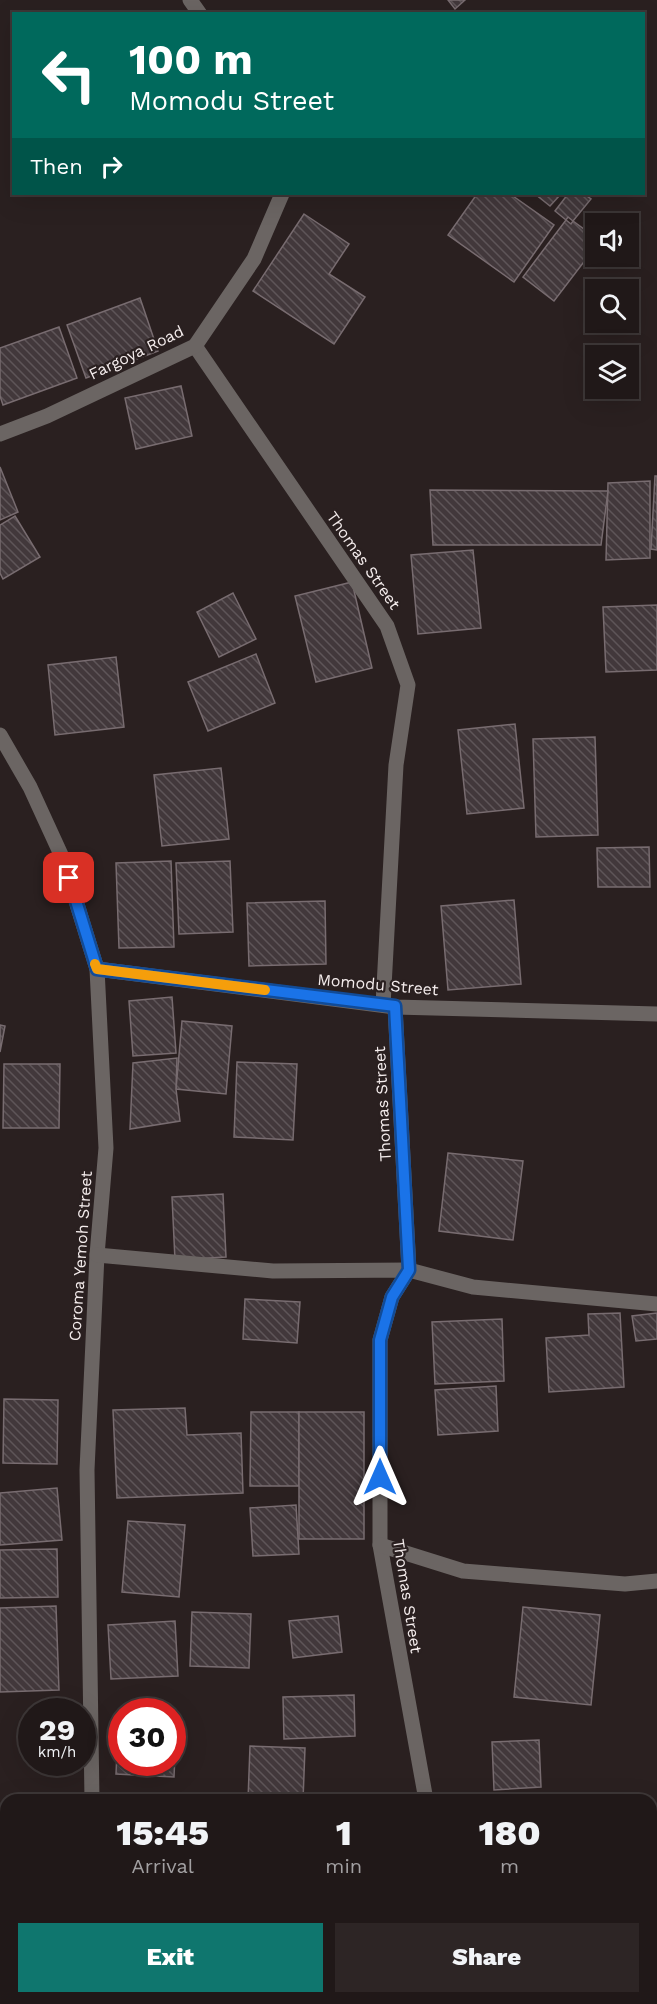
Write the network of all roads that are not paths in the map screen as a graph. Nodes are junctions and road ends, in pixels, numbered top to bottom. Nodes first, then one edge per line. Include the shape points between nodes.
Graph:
1 (282, 195) edge
2 (195, 346) junction
3 (0, 434) edge
4 (0, 735) edge
5 (97, 969) junction
6 (389, 1006) junction
7 (657, 1014) edge
8 (97, 1255) junction
9 (409, 1270) junction
10 (657, 1304) edge
11 (380, 1545) junction
12 (657, 1581) edge
13 (92, 1794) edge
14 (425, 1794) edge

1 - 2 street, Fargoya Road via 254,259
2 - 3 street, Fargoya Road
2 - 6 street, Thomas Street via 387,626 408,685 396,765
4 - 5 street, Coroma Yemoh Street via 30,787 63,859
5 - 6 street, Momodu Street
5 - 8 street, Coroma Yemoh Street via 106,1148
6 - 7 street, Momodu Street
6 - 9 street, Thomas Street
8 - 9 street via 273,1271
8 - 13 street, Coroma Yemoh Street via 87,1470
9 - 10 street via 472,1287
9 - 11 street, Thomas Street via 392,1297 380,1340
11 - 12 street via 463,1571 625,1584
11 - 14 street, Thomas Street

